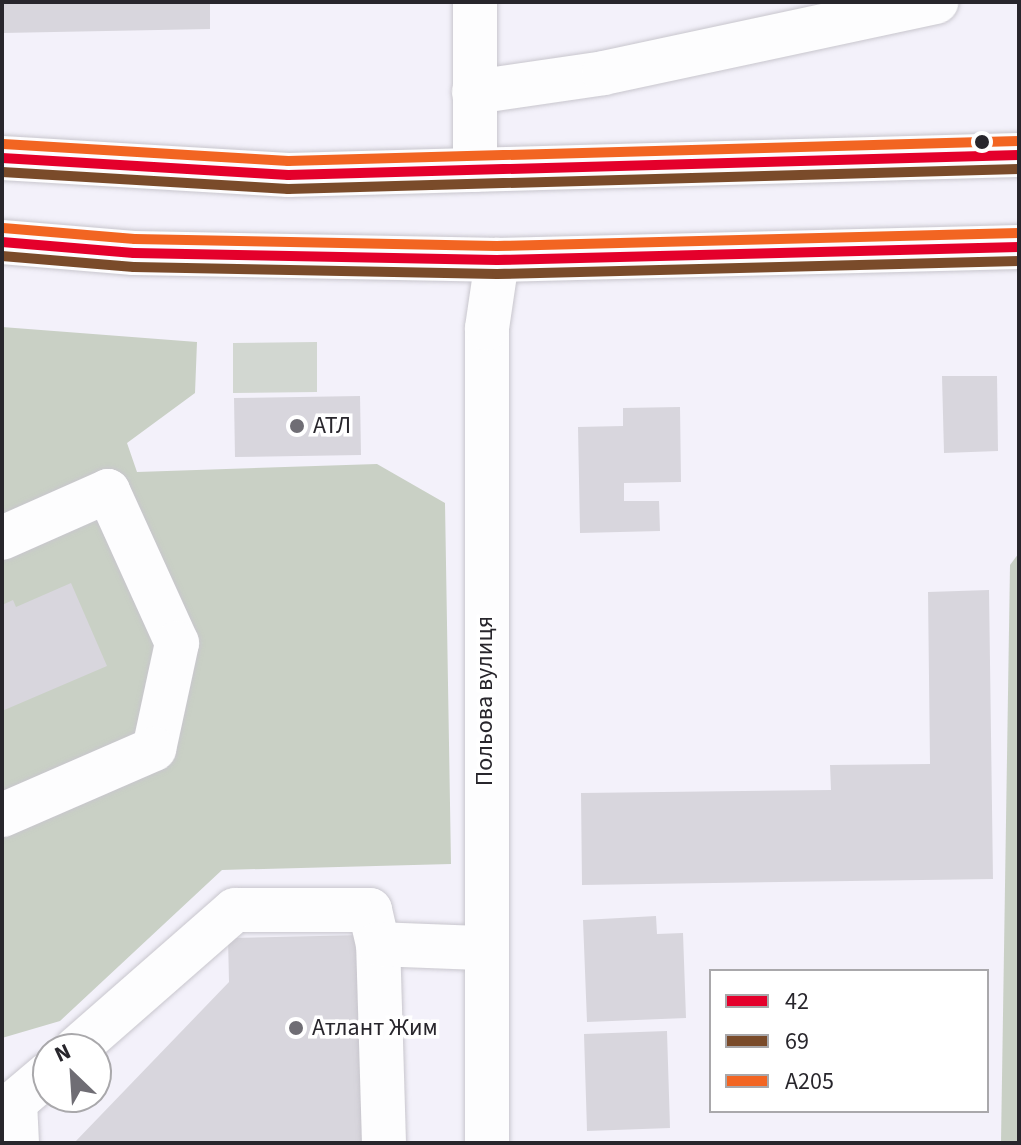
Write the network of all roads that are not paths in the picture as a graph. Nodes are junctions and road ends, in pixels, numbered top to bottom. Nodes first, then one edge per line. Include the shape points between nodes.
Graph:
1 (475, 2) edge
2 (936, 2) edge
3 (474, 92) junction
4 (1019, 155) edge
5 (2, 158) edge
6 (475, 170) junction
7 (2, 242) edge
8 (1019, 247) edge
9 (497, 260) junction
10 (2, 538) edge
11 (2, 815) edge
12 (378, 944) junction
13 (484, 948) junction
14 (94, 1033) edge
15 (32, 1088) edge
16 (17, 1143) edge
17 (384, 1143) edge
18 (487, 1143) edge

1 - 3 main road
2 - 3 main road via 604,73
3 - 6 main road
4 - 6 main road
5 - 6 main road via 288,175
7 - 9 main road via 134,253
8 - 9 main road
9 - 13 main road, Польова вулиця via 487,328
10 - 11 main road via 108,491 177,643 154,749
12 - 13 main road
12 - 14 main road via 370,910 235,910
12 - 17 main road
13 - 18 main road, Польова вулиця
15 - 16 main road via 15,1102

